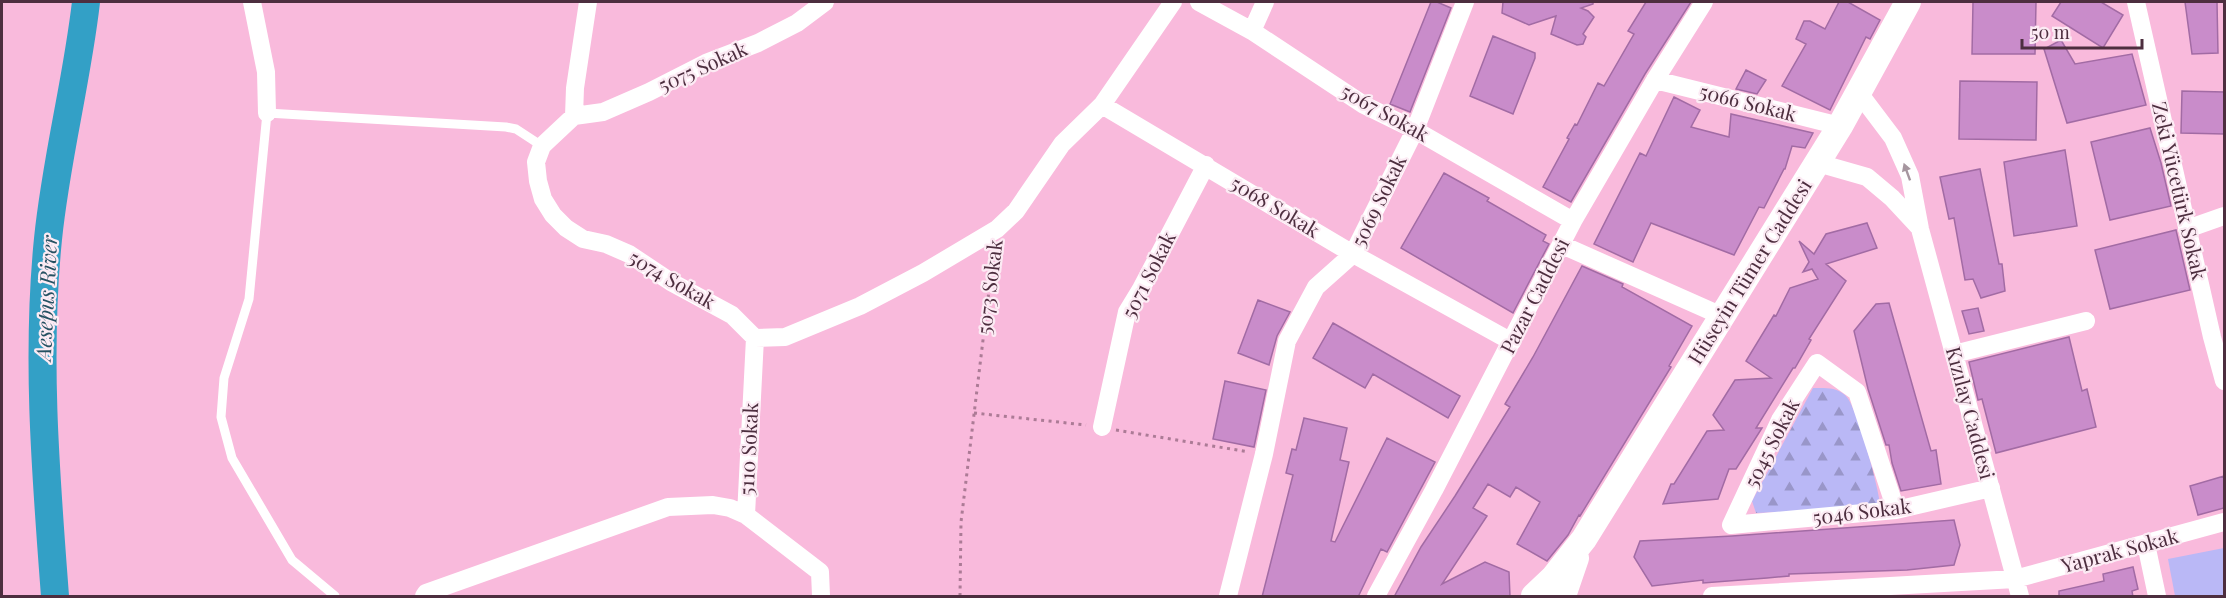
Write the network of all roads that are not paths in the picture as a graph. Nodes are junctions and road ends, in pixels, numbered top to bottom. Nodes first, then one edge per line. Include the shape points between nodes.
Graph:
1 (252, 2) edge
2 (588, 2) edge
3 (825, 2) edge
4 (1173, 2) edge
5 (1199, 2) edge
6 (1265, 2) edge
7 (1465, 2) edge
8 (1704, 2) edge
9 (1908, 2) edge
10 (2136, 2) edge
11 (1252, 31) junction
12 (1655, 80) junction
13 (1859, 93) junction
14 (1102, 105) junction
15 (267, 113) junction
16 (574, 116) junction
17 (1840, 126) junction
18 (1415, 130) junction
19 (542, 146) junction
20 (1818, 163) junction
21 (1206, 165) junction
22 (2224, 216) edge
23 (1573, 221) junction
24 (1920, 229) junction
25 (2187, 229) junction
26 (1562, 246) junction
27 (1353, 254) junction
28 (1722, 316) junction
29 (2086, 321) dead end
30 (755, 338) junction
31 (1512, 342) junction
32 (1954, 354) junction
33 (2224, 381) edge
34 (1102, 427) dead end
35 (1991, 488) junction
36 (1896, 510) junction
37 (746, 515) junction
38 (2224, 522) edge
39 (1731, 525) joint
40 (1584, 538) junction
41 (2146, 544) junction
42 (2018, 588) edge
43 (1870, 592) edge
44 (425, 595) edge
45 (335, 597) edge
46 (821, 597) edge
47 (1227, 597) edge
48 (1377, 597) edge
49 (1534, 597) edge
50 (1563, 597) edge
51 (1712, 597) edge
52 (2157, 597) edge

1 - 15 street via 266,72
2 - 16 street
3 - 16 street, 5075 Sokak via 797,23 758,43 603,112
4 - 14 street, 5073 Sokak
5 - 11 street, 5067 Sokak
6 - 11 street
7 - 18 street, 5069 Sokak
8 - 12 street, Pazar Caddesi
9 - 13 main road, Hüseyin Tümer Caddesi
10 - 25 street, Zeki Yücetürk Sokak
11 - 18 street, 5067 Sokak via 1364,105
12 - 17 street, 5066 Sokak
12 - 23 street, Pazar Caddesi
13 - 17 main road, Hüseyin Tümer Caddesi
24 -> 13 street, Kızılay Caddesi via 1910,176 1893,138
14 - 21 street, 5068 Sokak
14 - 30 street, 5073 Sokak via 1062,144 1016,211 997,229 860,306 785,337
15 - 19 lane via 506,127
15 - 45 lane via 249,298 224,378 221,417 232,458 292,560
16 - 19 street
17 - 20 main road, Hüseyin Tümer Caddesi
18 - 23 street, 5067 Sokak
18 - 27 street, 5069 Sokak
19 - 30 street, 5074 Sokak via 536,162 543,199 566,228 583,239 629,254 732,315
20 - 24 street, Kızılay Caddesi via 1867,177
20 - 28 main road, Hüseyin Tümer Caddesi
21 - 27 street, 5068 Sokak
21 - 34 street, 5071 Sokak via 1126,312
22 - 25 street
23 - 26 street, Pazar Caddesi
24 - 32 street, Kızılay Caddesi
25 - 33 street, Zeki Yücetürk Sokak
26 - 28 street
26 - 31 street, Pazar Caddesi
27 - 31 street, 5068 Sokak
27 - 47 street, 5069 Sokak via 1316,287 1287,341 1264,454
28 - 40 main road, Hüseyin Tümer Caddesi
29 - 32 street
30 - 37 street, 5110 Sokak
31 - 48 street, Pazar Caddesi
32 - 35 street, Kızılay Caddesi
35 - 36 street, 5046 Sokak
35 - 42 street, Kızılay Caddesi
36 - 39 street, 5046 Sokak
36 - 39 street, 5045 Sokak via 1857,392 1817,363 1780,420
37 - 44 street via 713,505 668,507
37 - 46 street, 5110 Sokak via 820,572
38 - 41 street, Yaprak Sokak
40 - 49 main road, Hüseyin Tümer Caddesi
40 - 50 main road, Hüseyin Tümer Caddesi
41 - 42 street, Yaprak Sokak
41 - 52 street
42 - 43 street, Yaprak Sokak
43 - 51 street, Yaprak Sokak

